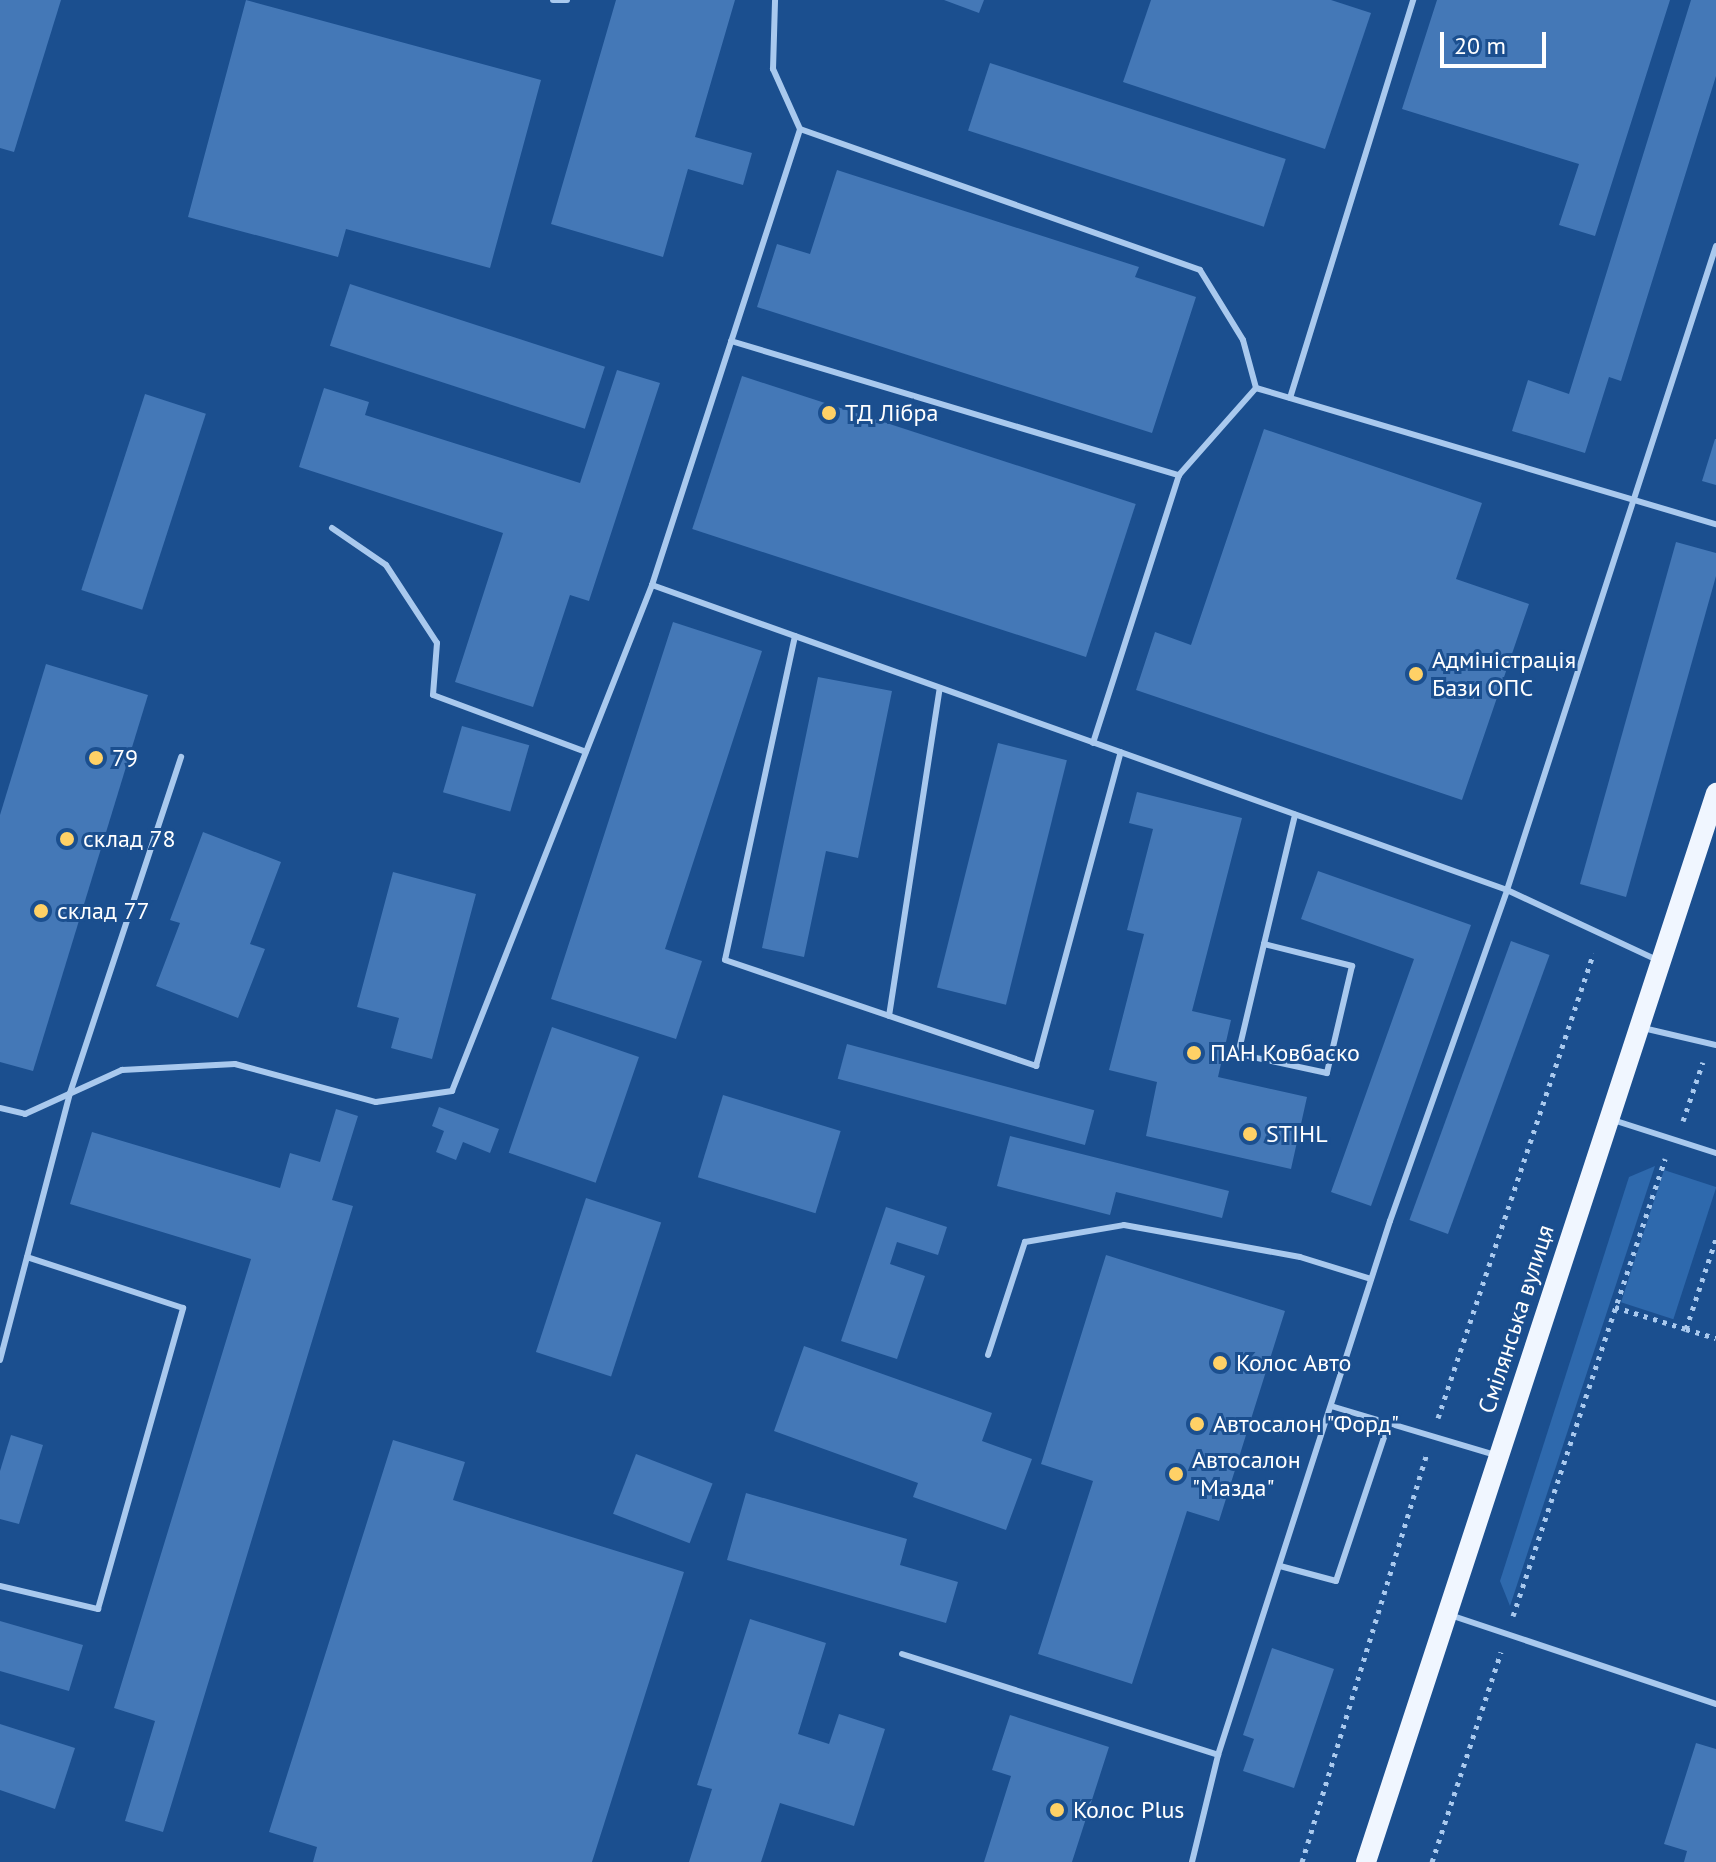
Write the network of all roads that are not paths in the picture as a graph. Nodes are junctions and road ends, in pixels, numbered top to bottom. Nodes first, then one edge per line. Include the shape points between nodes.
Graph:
1 (553, 0) edge
2 (567, 0) edge
3 (775, 0) edge
4 (1413, 0) edge
5 (800, 129) junction
6 (1716, 246) edge
7 (731, 341) junction
8 (1256, 388) junction
9 (1290, 398) junction
10 (1179, 475) junction
11 (1634, 501) junction
12 (1716, 524) edge
13 (332, 528) dead end
14 (652, 585) junction
15 (795, 636) junction
16 (940, 688) junction
17 (1093, 743) junction
18 (586, 752) junction
19 (1121, 752) junction
20 (181, 757) dead end
21 (1716, 793) edge
22 (1295, 815) junction
23 (1507, 890) junction
24 (1264, 944) junction
25 (1661, 962) junction
26 (889, 1016) junction
27 (1639, 1027) junction
28 (1713, 1044) edge
29 (70, 1093) junction
30 (0, 1108) edge
31 (1610, 1119) junction
32 (1716, 1153) edge
33 (27, 1257) junction
34 (1371, 1279) junction
35 (988, 1355) dead end
36 (0, 1360) edge
37 (1331, 1406) junction
38 (1389, 1423) junction
39 (1498, 1456) junction
40 (1280, 1566) junction
41 (0, 1586) edge
42 (1447, 1614) junction
43 (902, 1654) dead end
44 (1716, 1704) edge
45 (1218, 1755) junction
46 (1192, 1862) edge
47 (1366, 1862) edge

1 - 2 lane
3 - 5 lane via 773,69
4 - 9 lane
5 - 7 lane
5 - 8 lane via 1200,270 1243,340
6 - 11 lane
7 - 10 lane
7 - 14 lane
8 - 9 lane
8 - 10 lane
9 - 11 lane
10 - 17 lane
11 - 12 lane
11 - 23 lane
13 - 18 lane via 386,565 437,643 433,695
14 - 15 lane
14 - 18 lane
15 - 16 lane
15 - 26 lane via 725,960
16 - 17 lane
16 - 26 lane
17 - 19 lane
18 - 29 lane via 452,1091 376,1102 235,1064 122,1070
19 - 22 lane
19 - 26 lane via 1036,1066
20 - 29 lane
21 - 25 main road, Смілянська вулиця
22 - 23 lane
22 - 24 lane
23 - 25 lane
23 - 34 lane
24 - 24 lane via 1238,1054 1327,1073 1352,966
25 - 27 main road, Смілянська вулиця
27 - 28 lane
27 - 31 main road, Смілянська вулиця
29 - 30 lane via 25,1114
29 - 33 lane
31 - 32 lane
31 - 39 main road, Смілянська вулиця
33 - 36 lane
33 - 41 lane via 183,1308 98,1609
34 - 35 lane via 1300,1257 1124,1225 1025,1242
34 - 37 lane
37 - 38 lane
37 - 40 lane
38 - 39 lane
38 - 40 lane via 1336,1581
39 - 42 main road, Смілянська вулиця
40 - 45 lane
42 - 44 lane
42 - 47 main road, Смілянська вулиця
43 - 45 lane
45 - 46 lane

